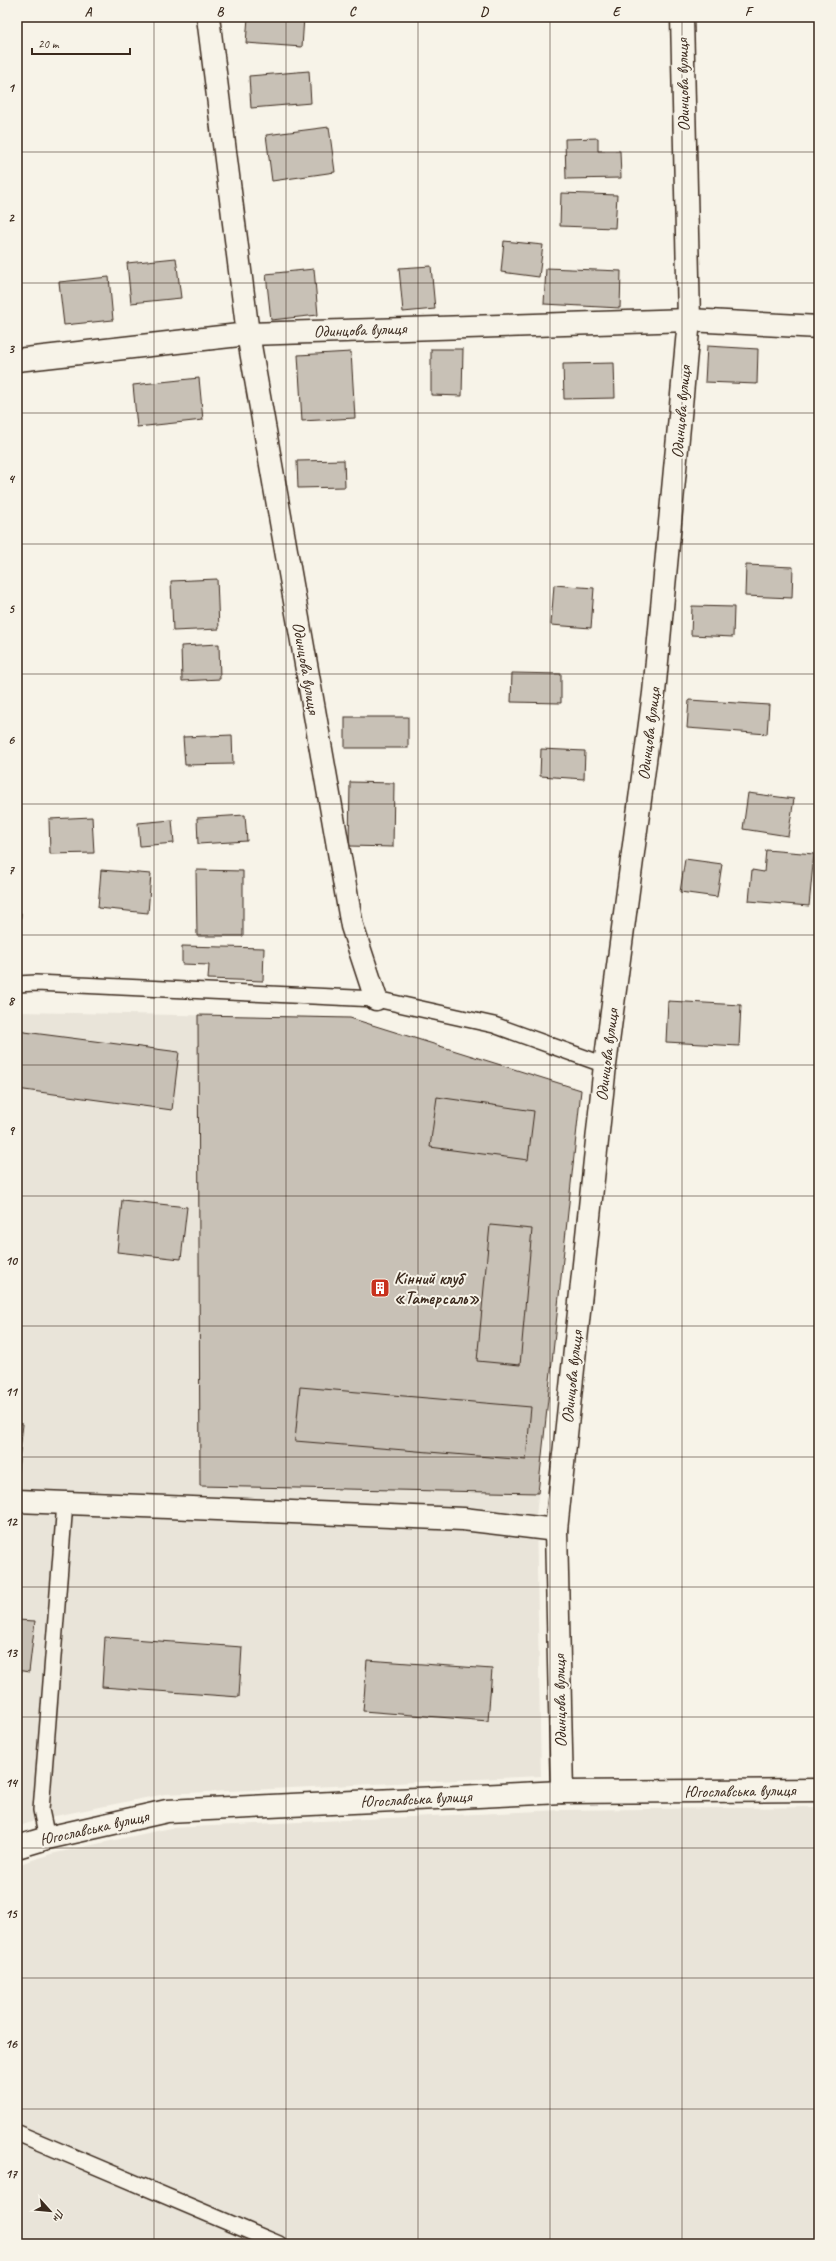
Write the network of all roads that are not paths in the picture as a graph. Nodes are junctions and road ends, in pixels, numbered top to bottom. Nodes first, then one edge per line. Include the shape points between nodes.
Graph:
1 (208, 17) edge
2 (682, 17) edge
3 (689, 320) junction
4 (819, 327) edge
5 (248, 334) junction
6 (17, 360) edge
7 (17, 984) edge
8 (376, 999) junction
9 (605, 1066) junction
10 (17, 1501) edge
11 (65, 1503) junction
12 (556, 1530) junction
13 (819, 1790) edge
14 (562, 1792) junction
15 (47, 1838) junction
16 (17, 1847) edge
17 (17, 2133) edge
18 (279, 2244) edge

1 - 5 street, Одинцова вулиця
2 - 3 street, Одинцова вулиця
3 - 4 street, Одинцова вулиця
3 - 5 street, Одинцова вулиця
3 - 9 street, Одинцова вулиця via 654,693
5 - 6 street, Одинцова вулиця
5 - 8 street, Одинцова вулиця via 352,926
7 - 8 lane
8 - 9 lane via 494,1025
9 - 12 street, Одинцова вулиця
10 - 11 street
11 - 12 street via 464,1519
11 - 15 lane via 41,1810
12 - 14 street, Одинцова вулиця
13 - 14 street, Югославська вулиця
14 - 15 street, Югославська вулиця via 167,1811
15 - 16 street, Югославська вулиця
17 - 18 lane

